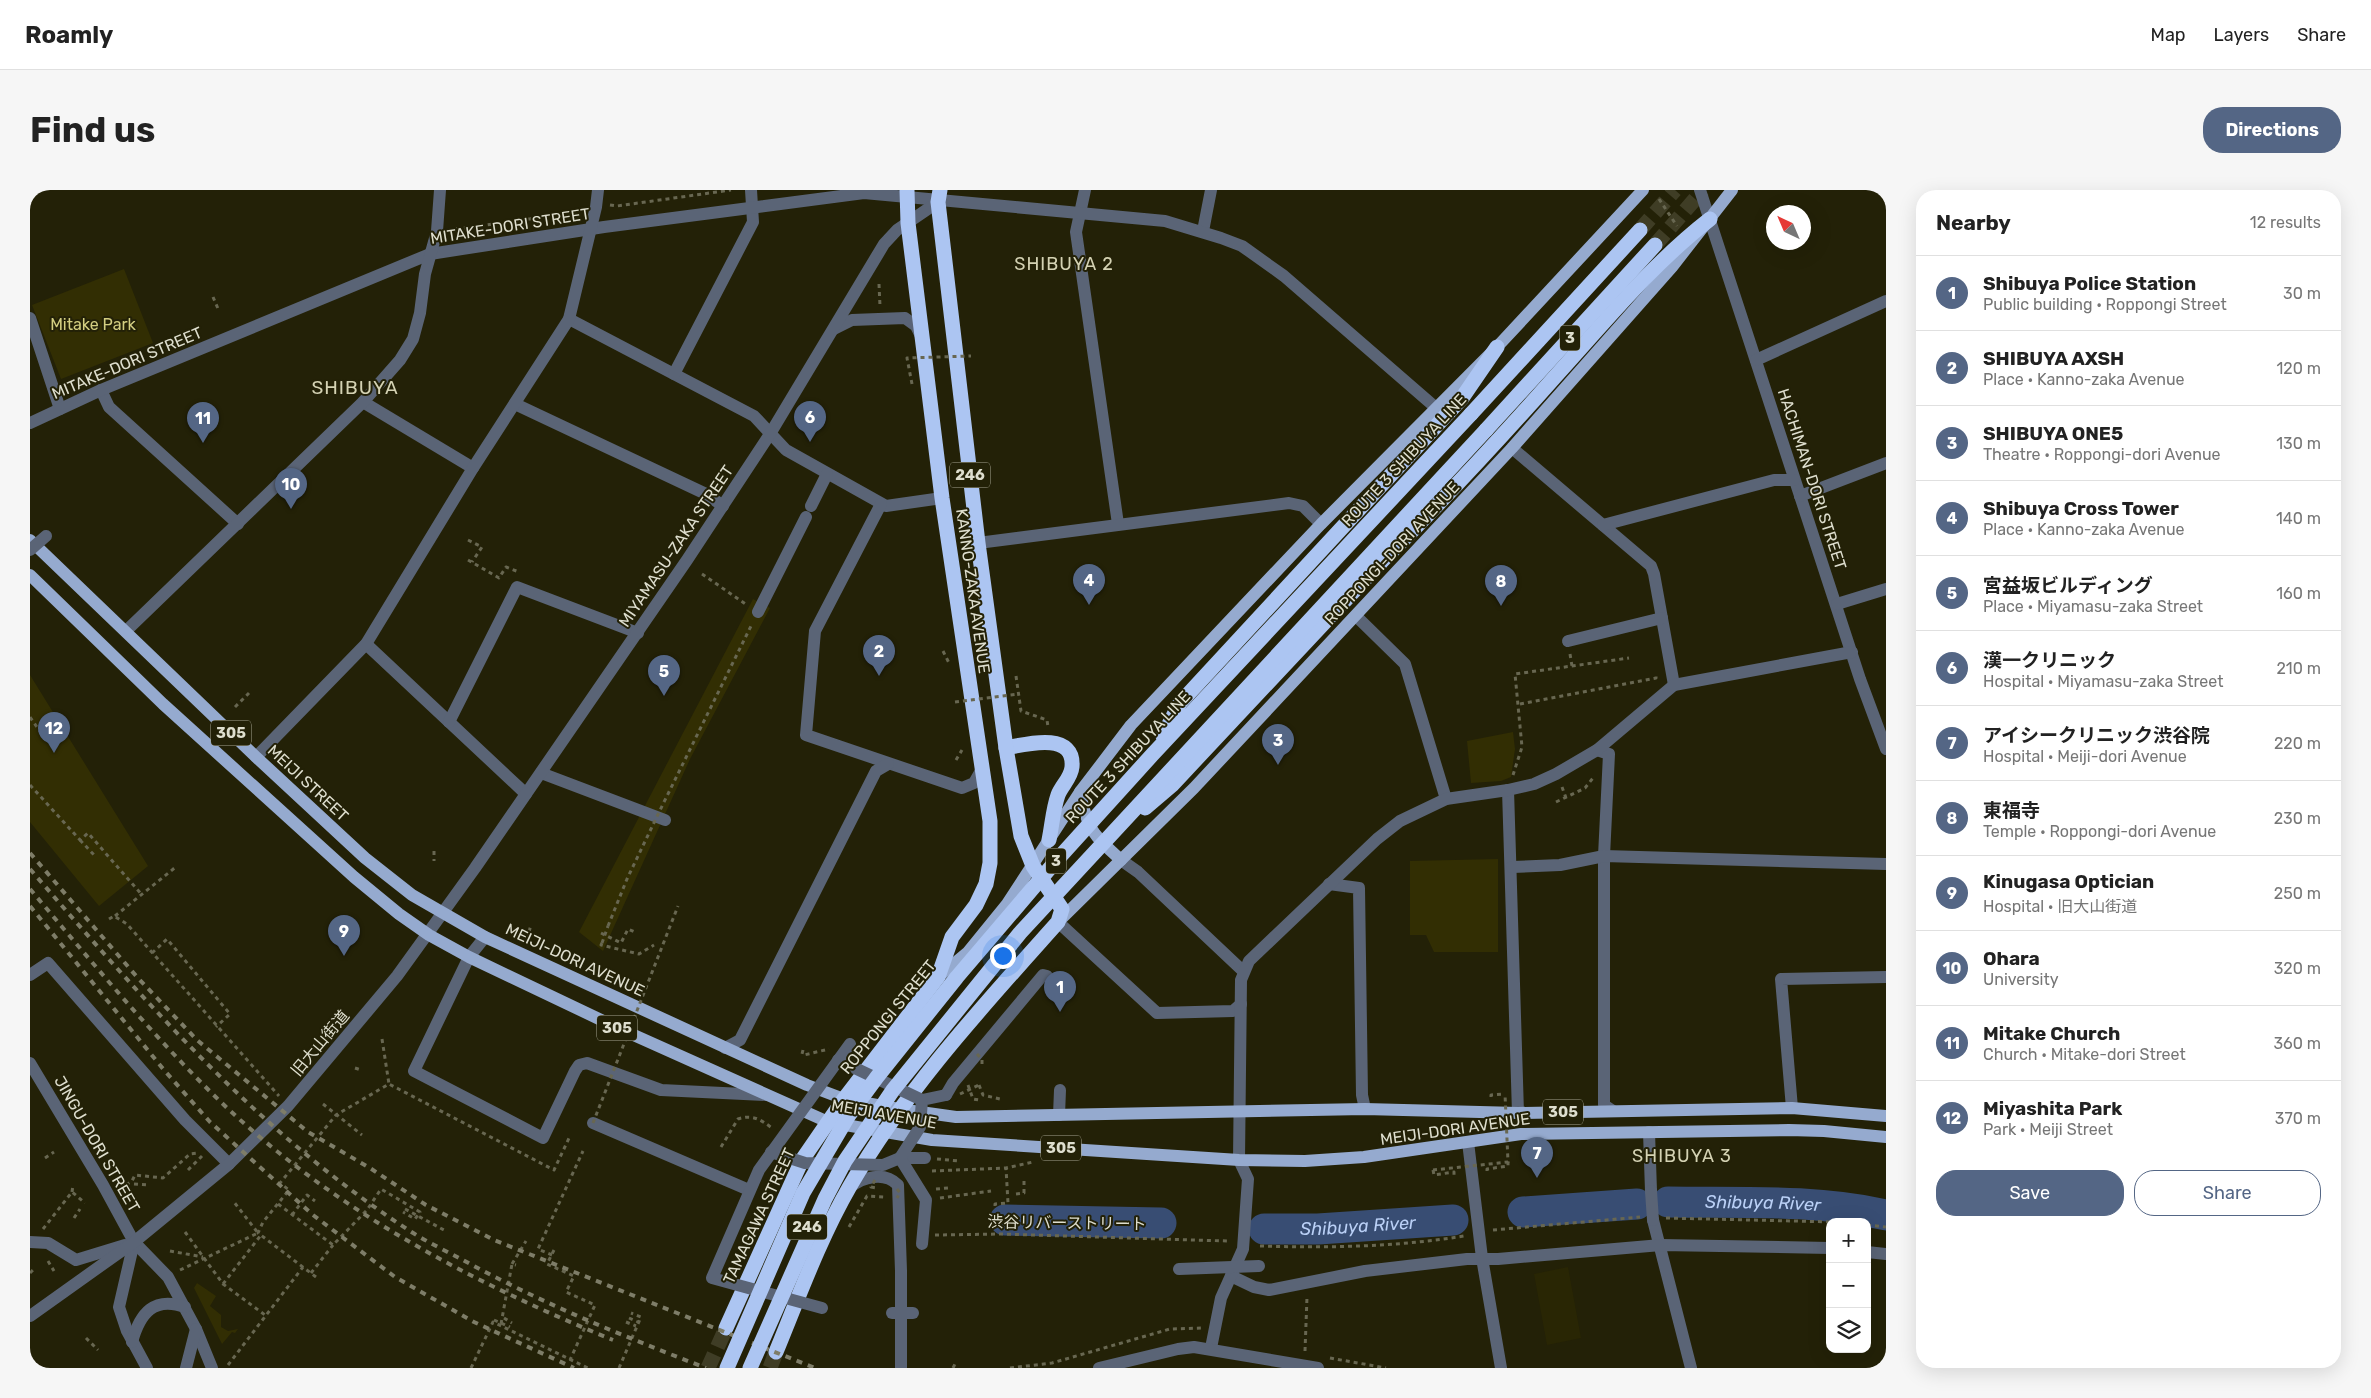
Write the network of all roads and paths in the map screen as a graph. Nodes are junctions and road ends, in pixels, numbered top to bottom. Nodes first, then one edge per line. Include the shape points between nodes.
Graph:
1 (440, 190) edge
2 (598, 190) edge
3 (731, 190) edge
4 (751, 190) edge
5 (1085, 190) edge
6 (1212, 190) edge
7 (1643, 190) edge
8 (1700, 190) edge
9 (1732, 190) edge
10 (907, 194) edge
11 (939, 196) edge
12 (1659, 200) dead end
13 (610, 205) dead end
14 (752, 206) junction
15 (585, 208) dead end
16 (1080, 212) junction
17 (1710, 219) junction
18 (908, 222) junction
19 (456, 229) dead end
20 (590, 229) junction
21 (1640, 230) tunnel mouth
22 (1203, 231) junction
23 (1680, 231) dead end
24 (1655, 245) tunnel mouth
25 (430, 254) junction
26 (879, 284) dead end
27 (213, 297) dead end
28 (1886, 301) edge
29 (880, 308) dead end
30 (218, 311) dead end
31 (30, 318) edge
32 (569, 319) junction
33 (833, 329) junction
34 (922, 340) junction
35 (1497, 347) junction
36 (971, 356) dead end
37 (1756, 360) junction
38 (674, 374) junction
39 (912, 384) dead end
40 (101, 390) junction
41 (363, 402) junction
42 (515, 404) junction
43 (1435, 407) junction
44 (60, 409) junction
45 (30, 423) edge
46 (770, 434) junction
47 (1512, 448) junction
48 (1886, 462) edge
49 (473, 468) junction
50 (827, 474) junction
51 (1794, 480) junction
52 (1800, 496) junction
53 (942, 498) junction
54 (881, 504) junction
55 (723, 506) junction
56 (238, 524) junction
57 (1118, 524) junction
58 (1321, 524) junction
59 (1603, 525) junction
60 (46, 536) dead end
61 (30, 540) edge
62 (468, 540) dead end
63 (978, 543) junction
64 (30, 550) edge
65 (468, 560) dead end
66 (472, 562) junction
67 (523, 574) dead end
68 (702, 574) dead end
69 (30, 575) edge
70 (1886, 589) edge
71 (1837, 604) junction
72 (758, 612) junction
73 (1356, 616) junction
74 (1662, 618) junction
75 (126, 631) junction
76 (638, 633) junction
77 (1568, 641) dead end
78 (366, 644) junction
79 (943, 651) dead end
80 (1852, 652) junction
81 (1629, 658) dead end
82 (1658, 666) dead end
83 (951, 667) dead end
84 (1016, 676) dead end
85 (1674, 685) junction
86 (249, 693) dead end
87 (1019, 694) junction
88 (955, 702) dead end
89 (1520, 704) junction
90 (235, 707) dead end
91 (1880, 714) edge
92 (30, 717) edge
93 (449, 722) junction
94 (1048, 727) dead end
95 (48, 743) dead end
96 (1006, 748) junction
97 (1886, 750) edge
98 (962, 752) dead end
99 (1603, 752) junction
100 (1152, 755) junction
101 (256, 757) junction
102 (956, 760) dead end
103 (888, 764) junction
104 (982, 769) junction
105 (542, 773) junction
106 (30, 785) edge
107 (1508, 790) junction
108 (1080, 792) junction
109 (526, 794) junction
110 (1446, 799) junction
111 (1556, 802) dead end
112 (665, 820) dead end
113 (80, 840) junction
114 (1049, 840) junction
115 (1102, 843) junction
116 (434, 851) dead end
117 (95, 856) dead end
118 (1604, 856) junction
119 (1088, 857) junction
120 (1121, 860) junction
121 (434, 861) dead end
122 (1886, 864) edge
123 (177, 866) dead end
124 (1033, 866) junction
125 (1512, 866) junction
126 (1329, 884) junction
127 (142, 895) junction
128 (678, 906) dead end
129 (443, 914) junction
130 (114, 916) junction
131 (108, 919) dead end
132 (1058, 922) junction
133 (531, 925) dead end
134 (634, 932) dead end
135 (524, 933) dead end
136 (602, 933) dead end
137 (429, 935) junction
138 (485, 937) junction
139 (654, 945) dead end
140 (152, 953) junction
141 (469, 957) junction
142 (1244, 971) junction
143 (30, 975) edge
144 (938, 976) junction
145 (1045, 976) dead end
146 (1886, 977) edge
147 (1241, 1004) junction
148 (216, 1027) junction
149 (382, 1038) dead end
150 (843, 1039) dead end
151 (725, 1048) junction
152 (803, 1050) dead end
153 (806, 1054) dead end
154 (838, 1060) junction
155 (30, 1063) edge
156 (355, 1068) dead end
157 (361, 1070) dead end
158 (967, 1081) dead end
159 (389, 1084) junction
160 (1060, 1090) dead end
161 (960, 1094) dead end
162 (766, 1095) junction
163 (1491, 1097) dead end
164 (844, 1099) junction
165 (1000, 1099) dead end
166 (922, 1100) junction
167 (976, 1100) dead end
168 (323, 1104) dead end
169 (288, 1106) junction
170 (1792, 1108) junction
171 (1365, 1109) junction
172 (899, 1110) junction
173 (1240, 1112) junction
174 (1613, 1112) junction
175 (1518, 1113) junction
176 (336, 1115) junction
177 (1059, 1115) junction
178 (1886, 1116) edge
179 (763, 1121) dead end
180 (828, 1122) junction
181 (593, 1123) joint
182 (735, 1124) junction
183 (741, 1127) dead end
184 (883, 1131) junction
185 (1649, 1132) junction
186 (362, 1135) dead end
187 (570, 1136) dead end
188 (1886, 1137) edge
189 (1468, 1142) junction
190 (720, 1147) dead end
191 (584, 1151) dead end
192 (54, 1152) dead end
193 (772, 1152) junction
194 (45, 1158) dead end
195 (900, 1158) junction
196 (925, 1158) joint
197 (1239, 1160) junction
198 (959, 1161) dead end
199 (1508, 1162) junction
200 (229, 1164) junction
201 (990, 1168) dead end
202 (1006, 1168) dead end
203 (188, 1170) dead end
204 (283, 1171) dead end
205 (1487, 1172) dead end
206 (287, 1174) junction
207 (990, 1175) dead end
208 (1454, 1177) dead end
209 (1024, 1178) dead end
210 (134, 1184) dead end
211 (148, 1184) dead end
212 (74, 1185) dead end
213 (126, 1185) dead end
214 (849, 1188) junction
215 (896, 1189) dead end
216 (749, 1190) junction
217 (992, 1191) dead end
218 (72, 1192) junction
219 (1016, 1194) dead end
220 (871, 1196) dead end
221 (926, 1200) junction
222 (315, 1201) dead end
223 (85, 1202) dead end
224 (234, 1202) dead end
225 (898, 1202) junction
226 (278, 1204) junction
227 (995, 1206) dead end
228 (80, 1209) dead end
229 (404, 1210) dead end
230 (292, 1215) junction
231 (417, 1216) junction
232 (74, 1218) dead end
233 (1871, 1225) edge
234 (849, 1227) dead end
235 (1886, 1227) edge
236 (444, 1230) dead end
237 (42, 1231) dead end
238 (185, 1232) dead end
239 (259, 1234) junction
240 (932, 1235) dead end
241 (1464, 1236) dead end
242 (526, 1241) dead end
243 (1227, 1241) dead end
244 (30, 1242) edge
245 (134, 1242) junction
246 (922, 1244) dead end
247 (334, 1245) junction
248 (1661, 1245) junction
249 (1260, 1246) dead end
250 (1826, 1248) edge
251 (170, 1250) dead end
252 (554, 1250) dead end
253 (1871, 1252) edge
254 (1886, 1254) edge
255 (552, 1255) junction
256 (203, 1257) junction
257 (1482, 1258) junction
258 (1259, 1266) dead end
259 (303, 1267) junction
260 (1179, 1269) dead end
261 (33, 1270) dead end
262 (174, 1272) dead end
263 (30, 1273) edge
264 (310, 1273) junction
265 (1231, 1276) junction
266 (316, 1277) dead end
267 (287, 1279) dead end
268 (291, 1282) junction
269 (1308, 1282) junction
270 (223, 1284) junction
271 (185, 1307) junction
272 (822, 1308) dead end
273 (631, 1313) dead end
274 (913, 1313) dead end
275 (892, 1314) dead end
276 (265, 1315) junction
277 (30, 1316) edge
278 (504, 1318) junction
279 (629, 1318) dead end
280 (494, 1320) dead end
281 (626, 1322) dead end
282 (638, 1322) junction
283 (512, 1323) dead end
284 (1202, 1323) dead end
285 (501, 1324) junction
286 (636, 1326) junction
287 (510, 1327) dead end
288 (726, 1328) tunnel mouth
289 (196, 1329) junction
290 (743, 1335) tunnel mouth
291 (86, 1338) dead end
292 (132, 1342) junction
293 (758, 1343) dead end
294 (1211, 1348) junction
295 (98, 1350) dead end
296 (776, 1352) tunnel mouth
297 (1296, 1353) dead end
298 (570, 1360) junction
299 (956, 1362) dead end
300 (1321, 1363) edge
301 (228, 1365) dead end
302 (147, 1368) edge
303 (186, 1368) edge
304 (212, 1368) edge
305 (471, 1368) edge
306 (588, 1368) edge
307 (619, 1368) edge
308 (727, 1368) edge
309 (750, 1368) edge
310 (901, 1368) edge
311 (953, 1368) edge
312 (1010, 1368) edge
313 (1099, 1368) edge
314 (1386, 1368) edge
315 (1501, 1368) edge
316 (1691, 1368) edge

1 - 25 street
2 - 20 street
3 - 13 path
4 - 14 street
5 - 16 street
6 - 22 street
7 - 35 main road
8 - 17 street, HACHIMAN-DORI STREET
9 - 17 main road, ROPPONGI-DORI AVENUE
10 - 11 street, MITAKE-DORI STREET
10 - 14 street, MITAKE-DORI STREET via 864,193
10 - 18 highway, KANNO-ZAKA AVENUE / 246
11 - 16 street, MITAKE-DORI STREET
11 - 18 street, MIYAMASU-ZAKA STREET
11 - 63 highway, KANNO-ZAKA AVENUE / 246
12 - 23 path
14 - 20 street, MITAKE-DORI STREET
14 - 38 street via 753,222
15 - 19 path
16 - 22 street, MITAKE-DORI STREET via 1165,221
16 - 57 street via 1076,232
17 - 37 street, HACHIMAN-DORI STREET
17 - 47 main road, ROPPONGI-DORI AVENUE via 1672,267
17 - 119 highway, bridge via 1683,240 1614,311 1432,512 1172,785
18 - 33 street, MIYAMASU-ZAKA STREET via 884,244
18 - 34 highway, KANNO-ZAKA AVENUE / 246
20 - 25 street, MITAKE-DORI STREET
20 - 32 street
21 - 100 highway, ROUTE 3 SHIBUYA LINE / 3, bridge
22 - 43 street, MITAKE-DORI STREET via 1242,246 1284,276
24 - 115 highway, 3, bridge
25 - 40 street, MITAKE-DORI STREET
25 - 41 street via 413,338 400,360
26 - 29 path
27 - 30 path
28 - 37 street
31 - 44 street
32 - 38 street
32 - 42 street
33 - 34 street via 852,320 905,318 916,326
33 - 46 street, MIYAMASU-ZAKA STREET
34 - 53 highway, KANNO-ZAKA AVENUE / 246
35 - 43 main road
35 - 100 highway, bridge via 1462,398 1180,703
36 - 39 path, bridge via 907,358
37 - 51 street, HACHIMAN-DORI STREET
38 - 46 street via 754,416
40 - 44 street, MITAKE-DORI STREET
40 - 56 street via 109,407
41 - 49 street
41 - 56 street
42 - 49 street
42 - 55 street via 706,494
43 - 58 main road
44 - 45 street, MITAKE-DORI STREET
46 - 50 street via 786,450
46 - 55 street, MIYAMASU-ZAKA STREET
47 - 59 street
47 - 73 main road, ROPPONGI-DORI AVENUE
48 - 52 street
49 - 78 street
50 - 54 street
50 - 72 street
51 - 52 street, HACHIMAN-DORI STREET
51 - 59 street via 1774,480
52 - 71 street, HACHIMAN-DORI STREET
53 - 54 street
53 - 104 highway, KANNO-ZAKA AVENUE / 246
54 - 103 street via 815,631 806,735
55 - 76 street, MIYAMASU-ZAKA STREET
56 - 75 street
57 - 58 street via 1289,503 1303,506
57 - 63 street
58 - 108 main road via 1131,725
59 - 74 street via 1651,566
60 - 64 street, bridge
61 - 75 main road, MEIJI STREET / 305
62 - 66 path via 482,548
63 - 96 highway, KANNO-ZAKA AVENUE / 246
65 - 66 path
66 - 67 path via 499,578 506,567
68 - 72 path
69 - 137 main road, 305 via 163,704 354,878
70 - 71 street
71 - 80 street, HACHIMAN-DORI STREET
72 - 139 path, bridge via 626,878 601,945 639,954
73 - 110 street via 1405,664
73 - 120 main road, ROPPONGI-DORI AVENUE via 1194,788
74 - 77 street
74 - 85 street
75 - 101 main road, MEIJI STREET / 305
76 - 93 street via 517,586
76 - 105 street, MIYAMASU-ZAKA STREET
78 - 93 street
78 - 101 street
79 - 83 path
80 - 85 street
80 - 91 street, HACHIMAN-DORI STREET
81 - 89 path via 1515,674
82 - 89 path via 1656,678
84 - 87 path
85 - 99 street
86 - 90 path
87 - 88 path, bridge
87 - 94 path via 1021,711 1047,720
89 - 107 path via 1522,747
91 - 97 street, HACHIMAN-DORI STREET
92 - 95 path
93 - 109 street
96 - 114 highway via 1037,741 1050,742 1058,744 1069,754 1072,768 1058,794
96 - 124 highway, KANNO-ZAKA AVENUE / 246 via 1021,836
98 - 102 path
99 - 107 street via 1534,784
99 - 111 path via 1586,788
99 - 118 street
100 - 308 highway, ROUTE 3 SHIBUYA LINE / 3, bridge via 1006,918 849,1115 803,1193
101 - 129 main road, MEIJI STREET / 305 via 365,858 412,895
103 - 104 street via 962,788 974,783
103 - 151 street via 876,771 740,1040
104 - 144 highway, KANNO-ZAKA AVENUE / 246 via 991,841 988,877 976,905 952,937
105 - 109 street, MIYAMASU-ZAKA STREET
105 - 112 street
106 - 113 path
107 - 110 street
107 - 125 street
108 - 114 main road
108 - 115 main road via 1084,814 1095,837
109 - 129 street, MIYAMASU-ZAKA STREET
110 - 126 street via 1400,822
113 - 117 path
113 - 127 path via 88,833
114 - 124 main road
115 - 119 highway, 3, bridge
115 - 120 main road
116 - 121 path
118 - 122 street
118 - 125 street via 1560,865
118 - 174 street via 1604,1105
119 - 309 highway, 3, bridge via 971,991 870,1123 825,1198
120 - 132 main road, ROPPONGI-DORI AVENUE
120 - 142 street
123 - 127 path
124 - 132 highway, KANNO-ZAKA AVENUE / 246 via 1062,909
124 - 144 main road, ROPPONGI STREET via 968,952
125 - 175 street
126 - 142 street via 1248,961
126 - 171 street via 1359,888 1362,1096
127 - 130 path
128 - 181 path, bridge
129 - 137 street, 旧大山街道
129 - 138 main road, MEIJI-DORI AVENUE / 305
130 - 131 path
130 - 140 path via 127,924
132 - 147 street via 1157,1014 1233,1012
132 - 172 highway, 246 via 964,1027
133 - 135 path via 528,934
134 - 136 path via 628,929 621,943
137 - 141 main road, 305
137 - 169 street, 旧大山街道
138 - 141 street
138 - 151 main road, MEIJI-DORI AVENUE / 305
140 - 148 path
140 - 148 path via 167,939 230,1014
141 - 162 main road, MEIJI AVENUE / 305
141 - 162 street via 414,1071 543,1138 575,1071 579,1065 587,1063 661,1090
142 - 147 street
143 - 200 street via 48,963 185,1120
144 - 164 highway, ROPPONGI STREET / 246
145 - 166 street, bridge via 946,1095
146 - 170 street via 1781,980
147 - 173 street
148 - 169 path
149 - 159 path
150 - 154 street, bridge via 850,1044
151 - 164 main road, MEIJI AVENUE / 305 via 807,1086
152 - 153 path via 802,1054
154 - 166 street, bridge
154 - 193 street, bridge
155 - 245 street, JINGU-DORI STREET
156 - 157 path
158 - 167 path
159 - 176 path
159 - 187 path via 554,1170
160 - 177 street
161 - 165 path, bridge via 978,1085 983,1095
162 - 180 main road, MEIJI AVENUE / 305
163 - 199 path, bridge via 1505,1094
164 - 172 main road, MEIJI AVENUE / 305
164 - 180 highway, ROPPONGI STREET / 246
166 - 195 street, bridge via 920,1127
168 - 176 path
169 - 200 street, 旧大山街道
170 - 174 main road, MEIJI-DORI AVENUE / 305
170 - 178 main road, MEIJI-DORI AVENUE / 305
171 - 173 main road, MEIJI-DORI AVENUE / 305
171 - 175 main road, MEIJI-DORI AVENUE / 305
172 - 177 main road, MEIJI AVENUE / 305 via 956,1117
172 - 184 highway, 246
173 - 177 main road, MEIJI AVENUE / 305
173 - 197 street
174 - 175 main road, MEIJI-DORI AVENUE / 305
176 - 186 path
176 - 206 path
179 - 182 path via 750,1116 738,1119
180 - 184 main road, MEIJI AVENUE / 305
180 - 288 highway, TAMAGAWA STREET / 246 via 802,1160
180 - 290 highway, 246 via 822,1164 783,1242
181 - 216 street
182 - 183 path
182 - 190 path
184 - 197 main road, MEIJI AVENUE / 305 via 932,1140
184 - 214 highway, 246
184 - 293 highway, 246 via 839,1165 797,1249
185 - 188 main road, MEIJI-DORI AVENUE / 305 via 1789,1130
185 - 189 main road, MEIJI-DORI AVENUE / 305 via 1521,1134
185 - 248 street, bridge via 1653,1220
189 - 197 main road, MEIJI-DORI AVENUE / 305 via 1364,1157 1305,1161
189 - 257 street
191 - 255 path via 538,1249
192 - 194 path
193 - 195 street, bridge via 805,1163 884,1165
193 - 216 street, bridge
195 - 196 street, bridge
195 - 221 street, bridge
196 - 198 path
197 - 265 street via 1248,1179 1247,1213 1243,1249
199 - 205 path via 1508,1166 1487,1169
199 - 208 path, bridge via 1433,1170 1434,1175 1454,1172
200 - 245 street, 旧大山街道
201 - 207 path
202 - 227 path via 1008,1203
203 - 213 path via 205,1151 190,1154 163,1178 135,1175
204 - 206 path
206 - 226 path via 280,1183 289,1190
209 - 219 path via 1024,1192
210 - 211 path
212 - 218 path
214 - 225 street via 868,1178 887,1178 898,1185
214 - 296 highway, 246
215 - 225 path, bridge via 900,1193
216 - 272 street, bridge via 712,1278
217 - 221 path
218 - 223 path
218 - 237 path
220 - 234 path via 867,1196
221 - 246 street, bridge
222 - 230 path via 307,1195
224 - 239 path
225 - 310 street
226 - 230 path
226 - 239 path
228 - 232 path
229 - 231 path
230 - 247 path
231 - 236 path
231 - 247 path via 420,1212 381,1189 367,1210
233 - 235 path
238 - 256 path
239 - 256 path
239 - 259 path
239 - 270 path
240 - 243 path, 渋谷リバーストリート
241 - 249 path via 1359,1247
242 - 278 path via 514,1265
244 - 245 street via 48,1243 76,1260
245 - 271 street, JINGU-DORI STREET via 168,1276
245 - 277 street, 旧大山街道
245 - 292 street via 119,1307
247 - 264 path
248 - 250 street
248 - 257 street
248 - 316 street
251 - 256 path
252 - 255 path
253 - 254 street
255 - 298 path via 547,1264 574,1276 566,1292 595,1306
256 - 262 path
256 - 270 path
257 - 269 street via 1365,1270
257 - 315 street
258 - 260 street, bridge
259 - 264 path
259 - 268 path
261 - 263 path
264 - 266 path
265 - 269 street via 1265,1290
265 - 294 street via 1221,1298
267 - 268 path
268 - 276 path
269 - 297 path via 1305,1354
270 - 276 path
271 - 289 street, JINGU-DORI STREET
271 - 292 street via 165,1302 152,1308 140,1319
273 - 282 path via 640,1317
274 - 275 street, bridge
276 - 301 path
278 - 283 path
278 - 285 path
279 - 282 path
280 - 285 path
281 - 286 path
282 - 286 path
284 - 312 path via 1201,1329 1170,1329 1052,1363
285 - 287 path
286 - 307 path
289 - 303 street
289 - 304 street, JINGU-DORI STREET
291 - 295 path
292 - 302 street
294 - 300 street
294 - 313 street via 1178,1349
298 - 305 path via 492,1322
298 - 306 path
299 - 311 path
300 - 314 path

